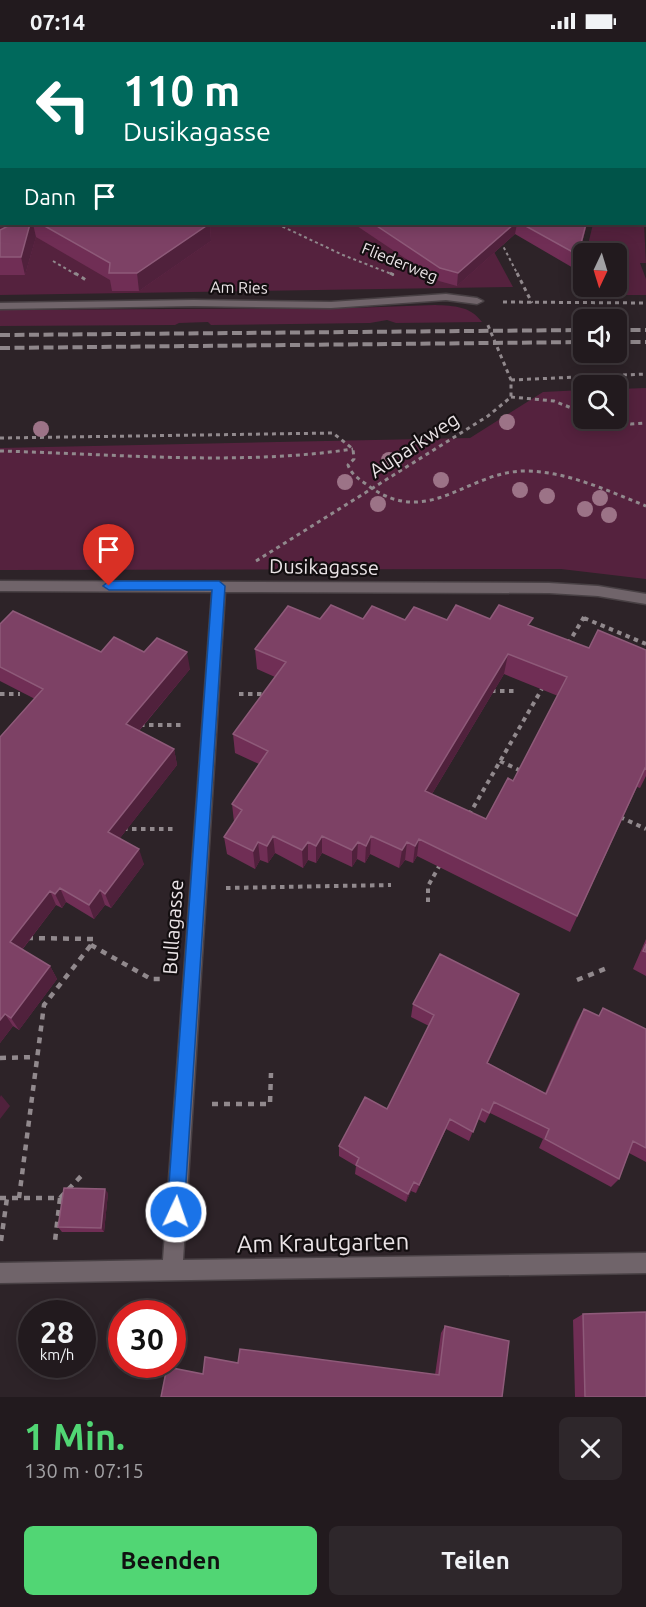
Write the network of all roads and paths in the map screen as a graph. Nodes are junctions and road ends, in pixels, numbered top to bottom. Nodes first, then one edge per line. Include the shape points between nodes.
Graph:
1 (279, 225) edge
2 (497, 237) edge
3 (395, 276) dead end
4 (477, 301) junction
5 (532, 303) junction
6 (646, 303) edge
7 (0, 306) edge
8 (646, 374) edge
9 (511, 380) junction
10 (511, 397) junction
11 (573, 409) edge
12 (627, 423) edge
13 (646, 423) edge
14 (0, 438) edge
15 (353, 449) junction
16 (0, 451) edge
17 (374, 489) junction
18 (646, 506) edge
19 (253, 562) dead end
20 (0, 585) edge
21 (219, 586) junction
22 (646, 598) edge
23 (587, 610) dead end
24 (583, 618) junction
25 (646, 644) edge
26 (565, 648) edge
27 (548, 679) edge
28 (490, 691) edge
29 (514, 691) dead end
30 (276, 693) edge
31 (0, 694) edge
32 (20, 694) edge
33 (229, 694) dead end
34 (134, 725) edge
35 (190, 725) dead end
36 (500, 761) junction
37 (531, 776) edge
38 (615, 815) edge
39 (467, 817) edge
40 (114, 829) edge
41 (182, 829) dead end
42 (646, 829) edge
43 (445, 857) edge
44 (391, 885) dead end
45 (220, 888) dead end
46 (428, 902) dead end
47 (23, 938) edge
48 (91, 945) junction
49 (607, 968) dead end
50 (170, 979) dead end
51 (577, 980) dead end
52 (36, 1057) junction
53 (0, 1058) edge
54 (271, 1073) dead end
55 (207, 1104) dead end
56 (84, 1172) dead end
57 (0, 1198) edge
58 (7, 1198) junction
59 (19, 1198) junction
60 (60, 1198) junction
61 (1, 1241) edge
62 (55, 1241) dead end
63 (646, 1263) edge
64 (172, 1270) junction
65 (0, 1273) edge

1 - 3 path, Fliederweg
2 - 5 path
4 - 5 path
4 - 7 street, Am Ries via 446,297 331,305
4 - 9 path
5 - 6 path
8 - 9 path
9 - 10 path
10 - 11 path via 554,401
10 - 17 path, Auparkweg
12 - 13 path
14 - 15 path via 333,433
15 - 16 path via 305,456 245,457
15 - 17 path via 354,459 348,465 351,473
17 - 18 path via 392,500 414,502 453,494 473,482 507,472 538,471 588,483
17 - 19 path, Auparkweg
20 - 21 street, Dusikagasse
21 - 22 street, Dusikagasse via 549,588
21 - 64 street, Bullagasse
23 - 24 path
24 - 25 path
24 - 26 path
27 - 36 path
28 - 29 path
30 - 33 path
31 - 32 path
34 - 35 path
36 - 37 path
36 - 39 path
38 - 42 path
40 - 41 path
43 - 46 path via 428,886
44 - 45 path
47 - 48 path via 93,939
48 - 50 path via 151,979
48 - 52 path via 44,1005
49 - 51 path
52 - 53 path
52 - 59 path
54 - 55 path via 270,1104
56 - 60 path
57 - 58 path
58 - 59 path
58 - 61 path
59 - 60 path
60 - 62 path
63 - 64 street, Am Krautgarten
64 - 65 street, Am Krautgarten

